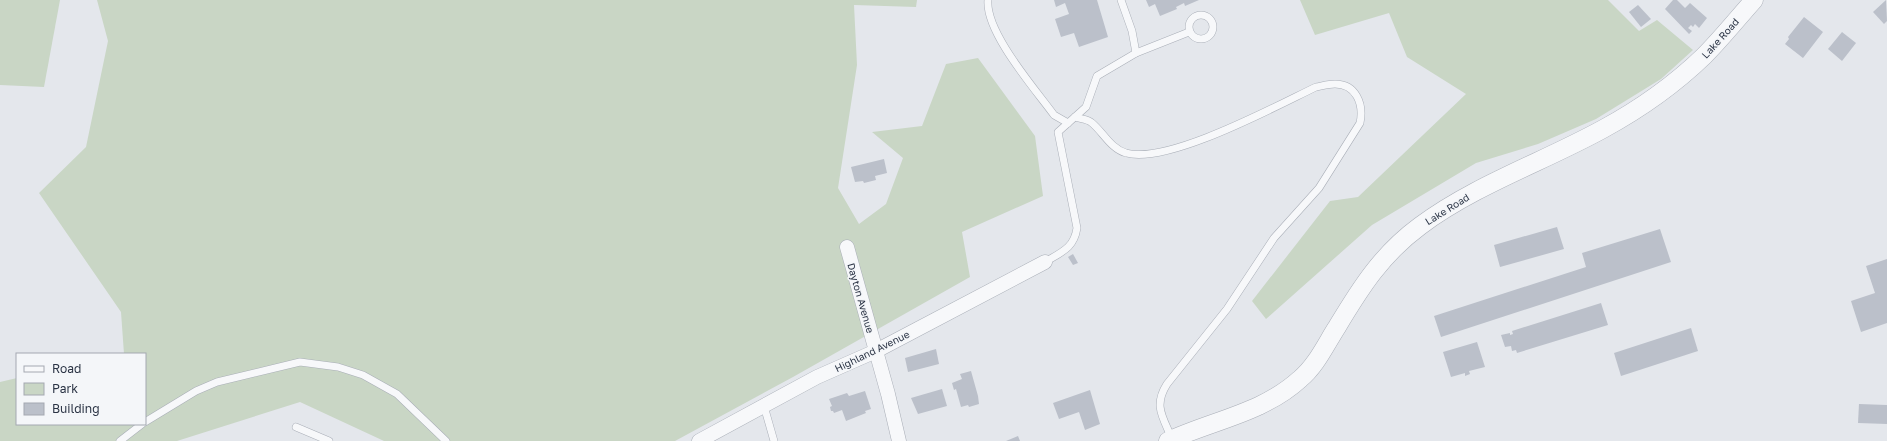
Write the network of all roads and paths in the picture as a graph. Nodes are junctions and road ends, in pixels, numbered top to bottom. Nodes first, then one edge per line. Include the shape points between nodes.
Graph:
1 (988, 0) edge
2 (1121, 0) edge
3 (1753, 0) edge
4 (1189, 32) dead end
5 (1136, 53) junction
6 (1075, 117) junction
7 (1068, 123) junction
8 (847, 247) dead end
9 (1045, 262) joint
10 (876, 351) junction
11 (764, 406) junction
12 (146, 421) edge
13 (141, 425) edge
14 (296, 426) dead end
15 (1170, 440) edge
16 (120, 441) edge
17 (329, 441) edge
18 (446, 441) edge
19 (699, 441) edge
20 (774, 441) edge
21 (899, 441) edge

1 - 7 lane via 990,22 998,38 1054,115
2 - 5 lane via 1132,31
3 - 15 street, Lake Road via 1703,57 1647,103 1603,129 1464,198 1405,237 1378,265 1303,377 1282,395 1256,408
4 - 5 lane
5 - 6 lane via 1098,76 1086,107
6 - 7 lane
6 - 15 lane via 1091,122 1115,147 1125,153 1139,155 1167,150 1213,136 1316,87 1344,85 1353,90 1360,100 1360,123 1319,188 1274,238 1227,309 1160,394 1159,406
7 - 9 lane via 1058,132 1076,228 1075,239 1070,247
8 - 10 street, Dayton Avenue
9 - 10 street, Highland Avenue
10 - 11 street, Highland Avenue via 817,377
10 - 21 street, Dayton Avenue
11 - 19 street, Highland Avenue
11 - 20 lane
12 - 18 lane via 196,391 217,382 300,362 338,367 363,375 396,394
13 - 16 lane
14 - 17 lane

